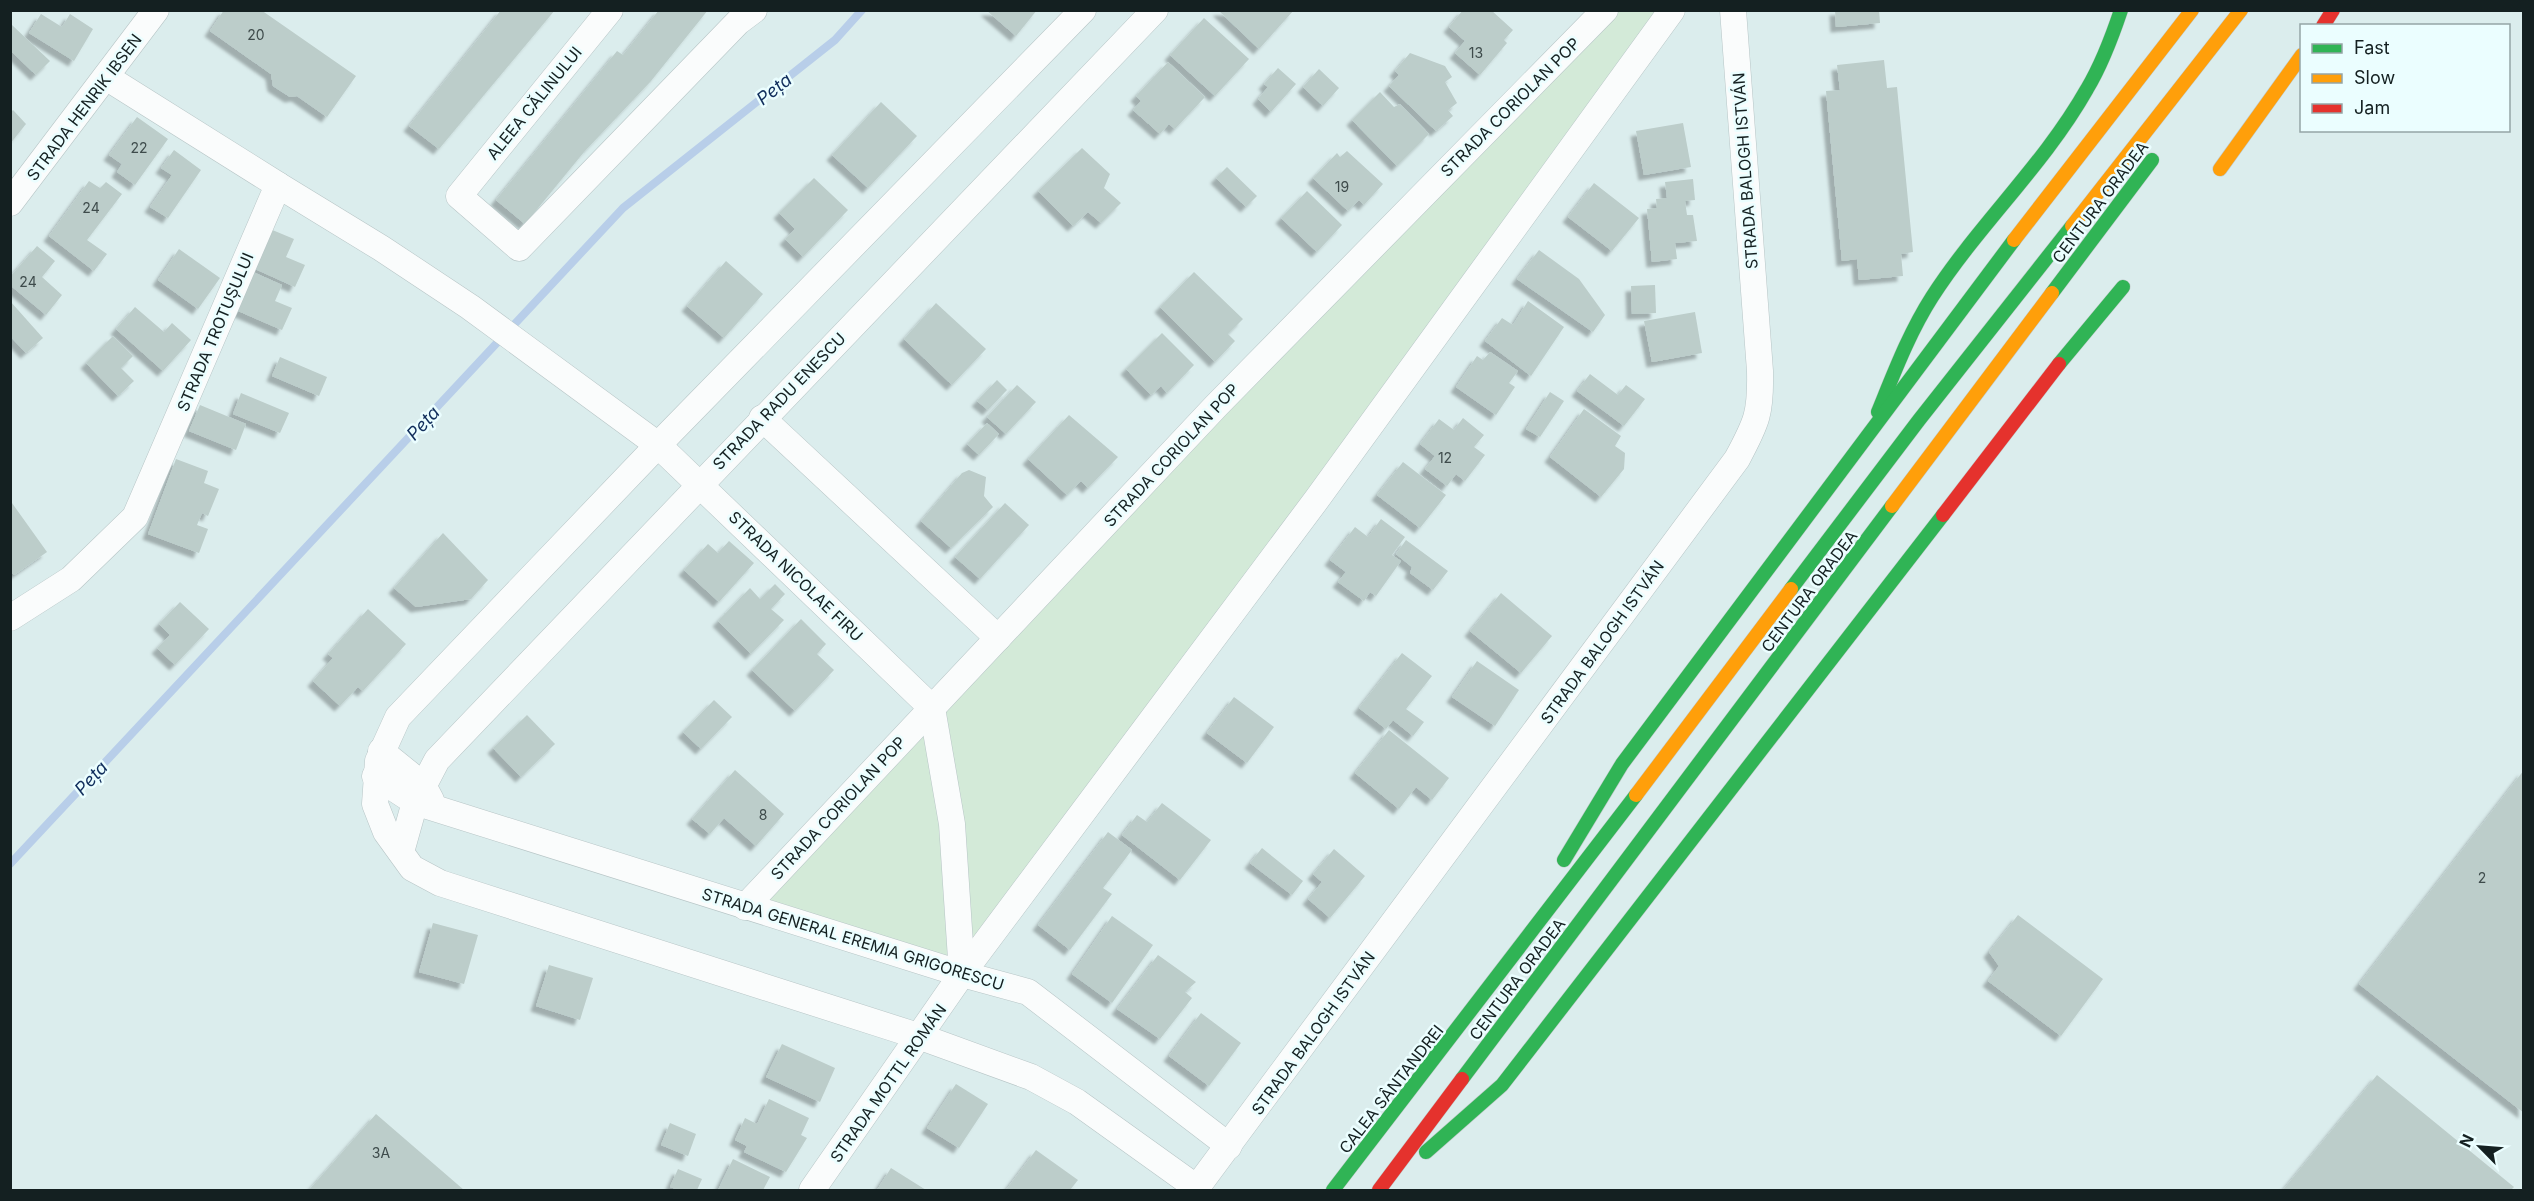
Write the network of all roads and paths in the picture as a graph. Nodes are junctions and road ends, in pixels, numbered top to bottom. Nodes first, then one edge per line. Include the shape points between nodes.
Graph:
1 (156, 10) edge
2 (610, 10) edge
3 (754, 10) edge
4 (1083, 10) edge
5 (1155, 10) edge
6 (1605, 10) edge
7 (1672, 10) edge
8 (1733, 10) edge
9 (2121, 10) edge
10 (2192, 10) edge
11 (2241, 10) edge
12 (2334, 10) edge
13 (2324, 24) edge
14 (2300, 56) edge
15 (106, 77) junction
16 (2159, 151) dead end
17 (2220, 169) dead end
18 (278, 185) junction
19 (10, 203) edge
20 (2123, 287) dead end
21 (762, 418) junction
22 (1872, 427) junction
23 (658, 445) junction
24 (700, 483) junction
25 (10, 618) edge
26 (998, 638) junction
27 (932, 708) junction
28 (381, 752) junction
29 (375, 776) junction
30 (425, 798) junction
31 (401, 852) junction
32 (745, 907) junction
33 (962, 974) junction
34 (1475, 1008) junction
35 (921, 1037) junction
36 (1230, 1146) junction
37 (1196, 1189) edge
38 (812, 1191) edge
39 (1333, 1191) edge
40 (1380, 1191) edge

1 - 15 street, STRADA HENRIK IBSEN
2 - 3 street, ALEEA CĂLINULUI via 459,196 519,248
4 - 23 street
5 - 21 street, STRADA RADU ENESCU
6 - 26 street, STRADA CORIOLAN POP via 1216,406
7 - 33 street via 1310,509
8 - 36 street, STRADA BALOGH ISTVÁN via 1761,370 1761,406 1752,432 1730,469
9 - 22 main road via 2111,43 2083,97 1933,296 1898,361
10 - 22 main road
11 - 34 main road, CENTURA ORADEA via 1919,420
12 - 13 main road
14 - 17 main road
15 - 18 street
15 - 19 street, STRADA HENRIK IBSEN
16 - 40 main road, CENTURA ORADEA
18 - 23 street, STRADA NICOLAE FIRU via 470,307
18 - 25 street, STRADA TROTUȘULUI via 135,517 71,579
20 - 40 main road via 1502,1085
21 - 24 street, STRADA RADU ENESCU
21 - 26 street
22 - 34 main road via 1622,764
23 - 24 street, STRADA NICOLAE FIRU
23 - 28 street via 398,717
24 - 27 street, STRADA NICOLAE FIRU
24 - 30 street, STRADA RADU ENESCU via 436,760
26 - 27 street, STRADA CORIOLAN POP
27 - 32 street, STRADA CORIOLAN POP
27 - 33 street via 952,825
28 - 29 street
28 - 30 street, STRADA GENERAL EREMIA GRIGORESCU
29 - 30 street, STRADA GENERAL EREMIA GRIGORESCU
29 - 31 street via 375,804 386,832
30 - 31 street, STRADA RADU ENESCU
30 - 32 street, STRADA GENERAL EREMIA GRIGORESCU
31 - 35 street via 412,868 440,882
32 - 33 street, STRADA GENERAL EREMIA GRIGORESCU
33 - 35 street, STRADA MOTTL ROMÁN
33 - 36 street, STRADA GENERAL EREMIA GRIGORESCU via 1028,992
34 - 39 main road, CALEA SÂNTANDREI
35 - 37 street via 1031,1077 1077,1102
35 - 38 street, STRADA MOTTL ROMÁN
36 - 37 street, STRADA BALOGH ISTVÁN

